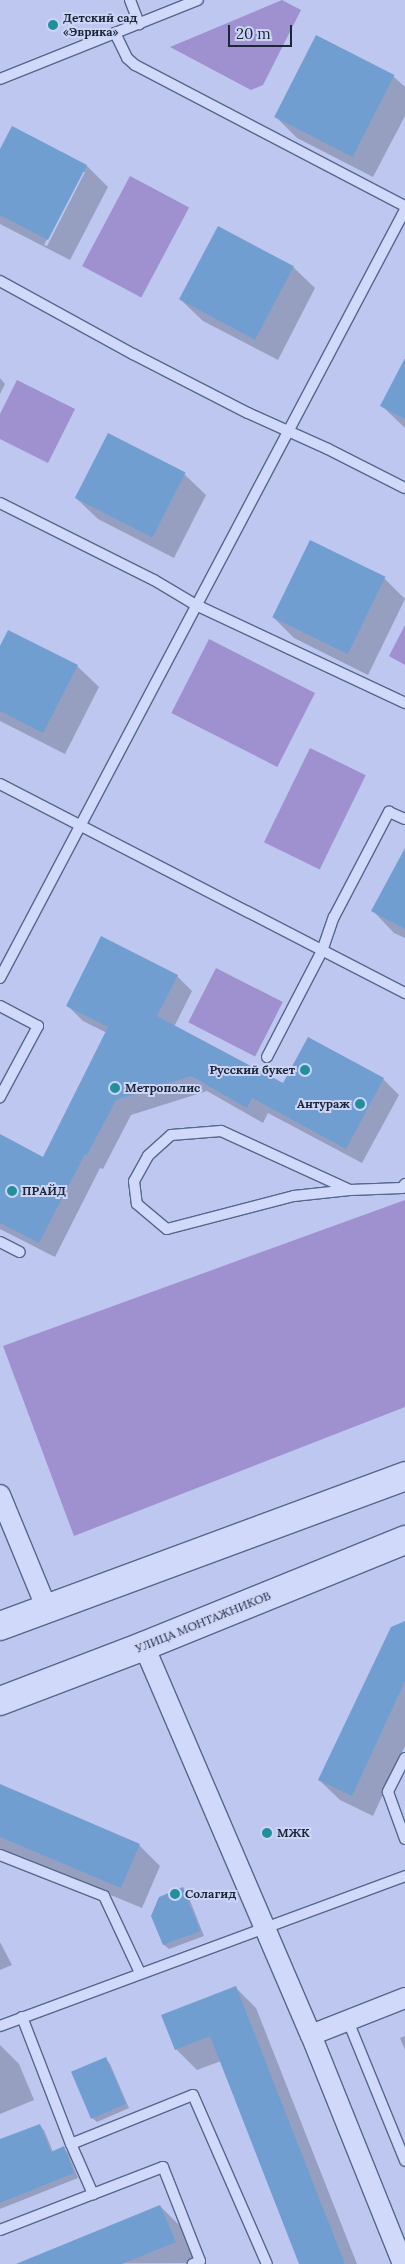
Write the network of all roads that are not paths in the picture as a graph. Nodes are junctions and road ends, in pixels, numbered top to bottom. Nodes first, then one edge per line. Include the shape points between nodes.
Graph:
1 (130, 0) edge
2 (198, 0) edge
3 (139, 24) junction
4 (115, 33) junction
5 (0, 79) edge
6 (405, 208) edge
7 (0, 281) edge
8 (288, 432) junction
9 (405, 488) edge
10 (0, 503) edge
11 (196, 605) junction
12 (405, 703) edge
13 (0, 784) edge
14 (405, 819) edge
15 (80, 826) junction
16 (322, 950) junction
17 (0, 978) edge
18 (405, 993) edge
19 (0, 1006) edge
20 (267, 1057) dead end
21 (0, 1097) edge
22 (405, 1184) edge
23 (350, 1190) junction
24 (0, 1242) edge
25 (20, 1252) dead end
26 (405, 1476) edge
27 (0, 1495) edge
28 (405, 1540) edge
29 (47, 1609) junction
30 (0, 1626) edge
31 (144, 1646) junction
32 (0, 1701) edge
33 (405, 1758) edge
34 (405, 1839) edge
35 (0, 1855) edge
36 (405, 1876) edge
37 (266, 1929) junction
38 (140, 1974) junction
39 (405, 1998) edge
40 (22, 2017) junction
41 (348, 2021) junction
42 (0, 2026) edge
43 (311, 2036) junction
44 (71, 2144) junction
45 (405, 2161) edge
46 (93, 2194) junction
47 (0, 2230) edge
48 (194, 2264) edge
49 (267, 2264) edge
50 (403, 2264) edge

1 - 3 lane
2 - 3 lane
3 - 4 lane
4 - 5 lane
4 - 6 lane via 127,58 135,64
6 - 8 lane
7 - 8 lane via 133,354
8 - 9 lane
8 - 11 lane
10 - 11 lane via 154,580
11 - 12 lane
11 - 15 lane
13 - 15 lane
14 - 16 lane via 389,812 334,917
15 - 16 lane
15 - 17 lane
16 - 18 lane
16 - 20 lane
19 - 21 lane via 38,1026
22 - 23 lane via 402,1188
23 - 23 lane via 294,1196 167,1229 137,1204 134,1181 148,1156 171,1135 221,1131
24 - 25 lane
26 - 29 main road
27 - 29 street
28 - 31 main road, УЛИЦА МОНТАЖНИКОВ
29 - 30 main road
31 - 32 main road, УЛИЦА МОНТАЖНИКОВ
31 - 37 street
33 - 34 lane via 388,1792
35 - 38 lane via 104,1896
36 - 37 lane
37 - 38 lane
37 - 43 street
38 - 40 lane
39 - 41 street
40 - 42 lane
40 - 44 lane
41 - 43 street
41 - 45 lane
43 - 50 street
44 - 46 lane
44 - 49 lane via 193,2095
46 - 47 lane
46 - 48 lane via 162,2167 200,2261

